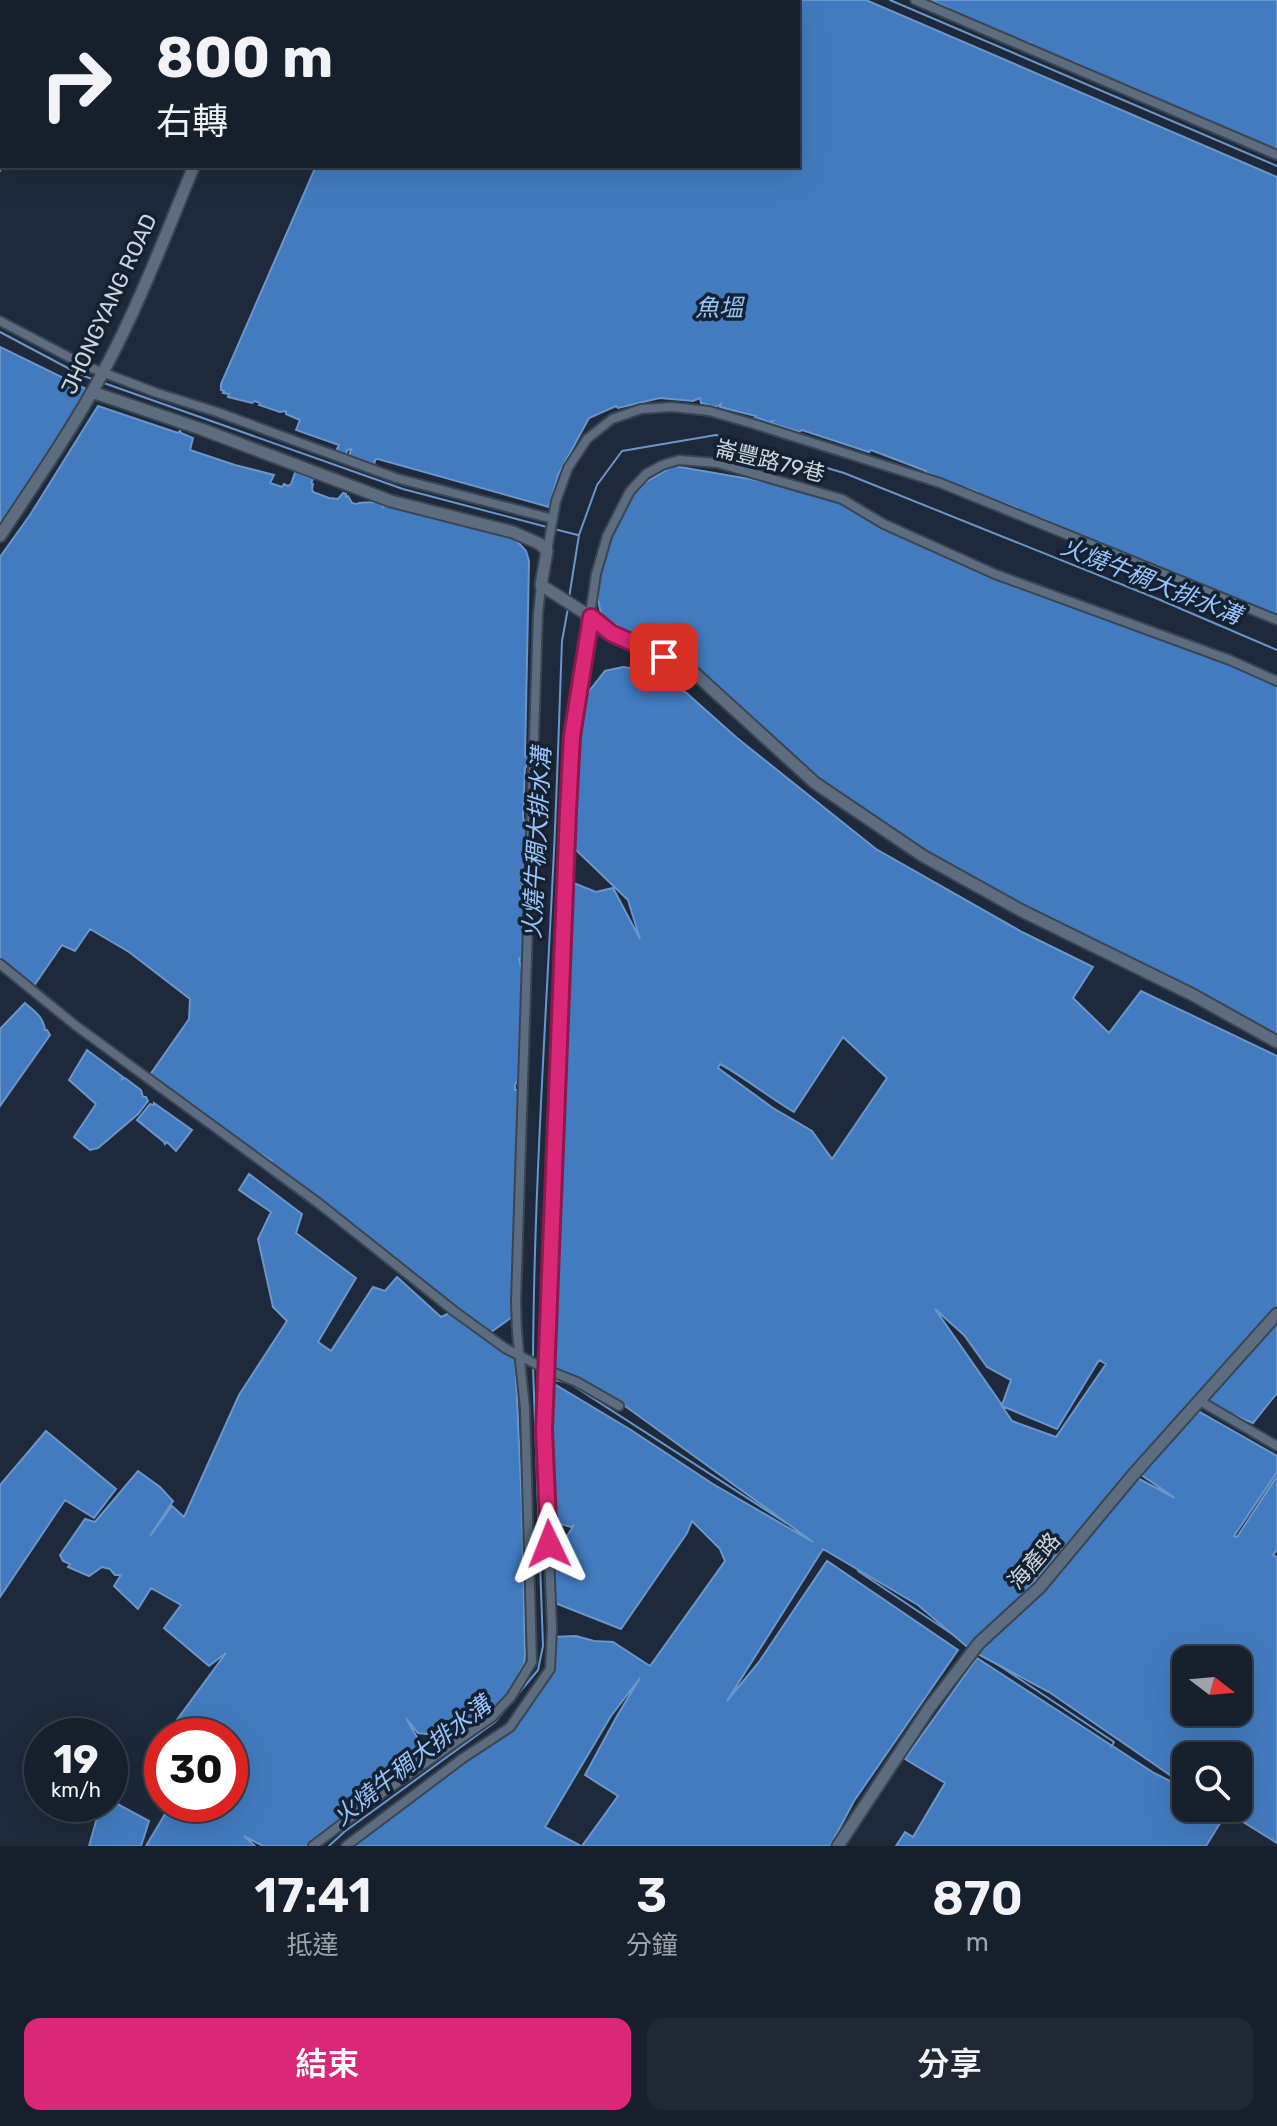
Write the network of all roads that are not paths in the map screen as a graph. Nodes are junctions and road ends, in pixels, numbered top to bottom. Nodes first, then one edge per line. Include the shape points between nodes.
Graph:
1 (915, 0) edge
2 (1277, 155) edge
3 (193, 168) edge
4 (0, 321) edge
5 (103, 372) junction
6 (92, 392) junction
7 (553, 519) junction
8 (0, 536) edge
9 (547, 551) junction
10 (541, 585) junction
11 (591, 617) junction
12 (1277, 620) edge
13 (1277, 681) edge
14 (0, 964) edge
15 (1277, 1042) edge
16 (1277, 1314) edge
17 (520, 1357) junction
18 (547, 1370) junction
19 (1200, 1401) junction
20 (619, 1406) dead end
21 (1277, 1446) edge
22 (313, 1846) edge
23 (346, 1846) edge
24 (838, 1846) edge

1 - 2 street
3 - 5 street, JHONGYANG ROAD
4 - 5 street
5 - 6 street, JHONGYANG ROAD
5 - 7 street via 396,478
6 - 8 street, JHONGYANG ROAD
6 - 9 street via 391,501 513,532
7 - 9 street
7 - 12 street via 568,468 587,439 612,419 641,409 709,411 940,483
9 - 10 street
10 - 11 street
10 - 17 street via 517,1225
11 - 13 street, 崙豐路79巷 via 607,536 630,491 662,465 679,460 717,463 842,499 995,574
11 - 15 street via 611,633 691,670 815,783 923,856
11 - 18 street, 崙豐路79巷 via 572,736
14 - 17 street
16 - 19 street, 海產路
17 - 18 street
17 - 22 street via 532,1662 492,1717
18 - 20 street
18 - 23 street, 崙豐路79巷 via 550,1669 510,1727
19 - 21 street
19 - 24 street, 海產路 via 1040,1587 979,1643

